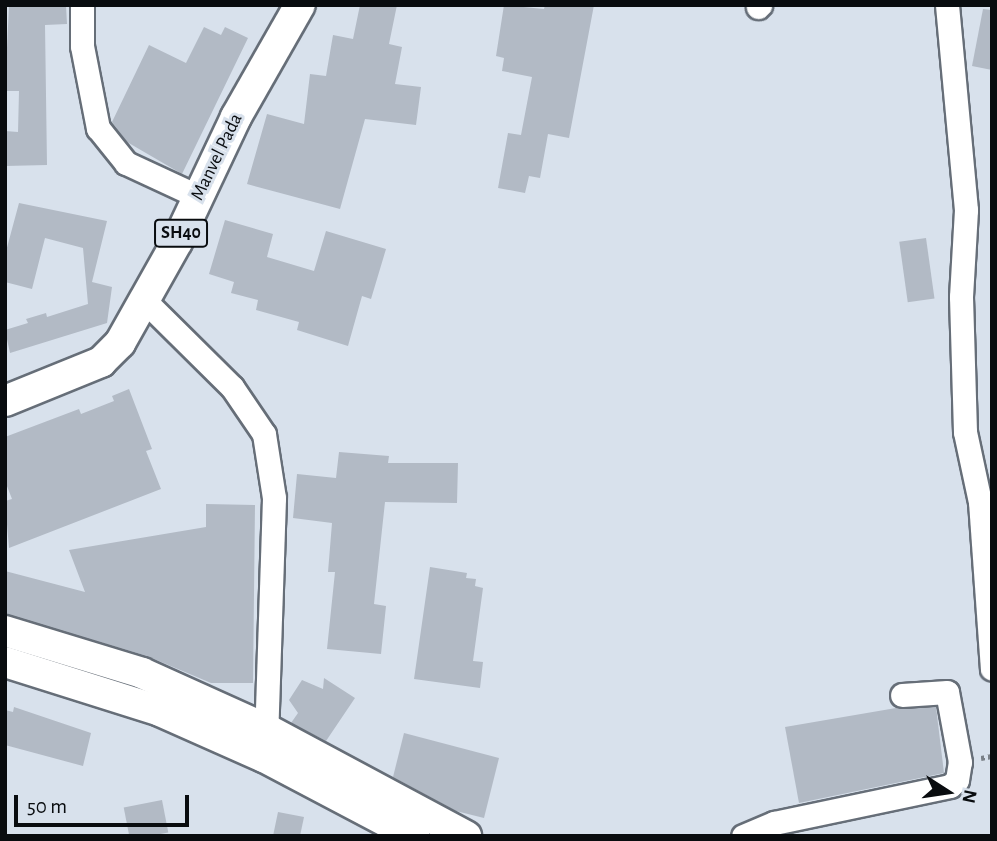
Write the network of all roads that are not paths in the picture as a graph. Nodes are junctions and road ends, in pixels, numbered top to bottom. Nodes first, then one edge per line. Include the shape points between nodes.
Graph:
1 (82, 5) edge
2 (300, 5) edge
3 (947, 5) edge
4 (197, 196) junction
5 (144, 300) junction
6 (5, 401) edge
7 (5, 631) edge
8 (5, 662) edge
9 (992, 669) edge
10 (902, 695) dead end
11 (266, 743) junction
12 (754, 831) edge
13 (414, 836) edge
14 (466, 836) edge

1 - 4 street via 82,46 98,128 126,163
2 - 4 main road, Manvel Pada / SH40
3 - 9 street via 966,210 961,297 965,432 980,502
4 - 5 main road, Manvel Pada / SH40
5 - 6 main road, Manvel Pada / SH40 via 120,343 101,362
5 - 11 street via 232,387 264,434 274,498
7 - 11 main road via 142,673
8 - 11 main road
10 - 12 street via 947,692 967,761 957,780 933,793
11 - 13 main road
11 - 14 main road

